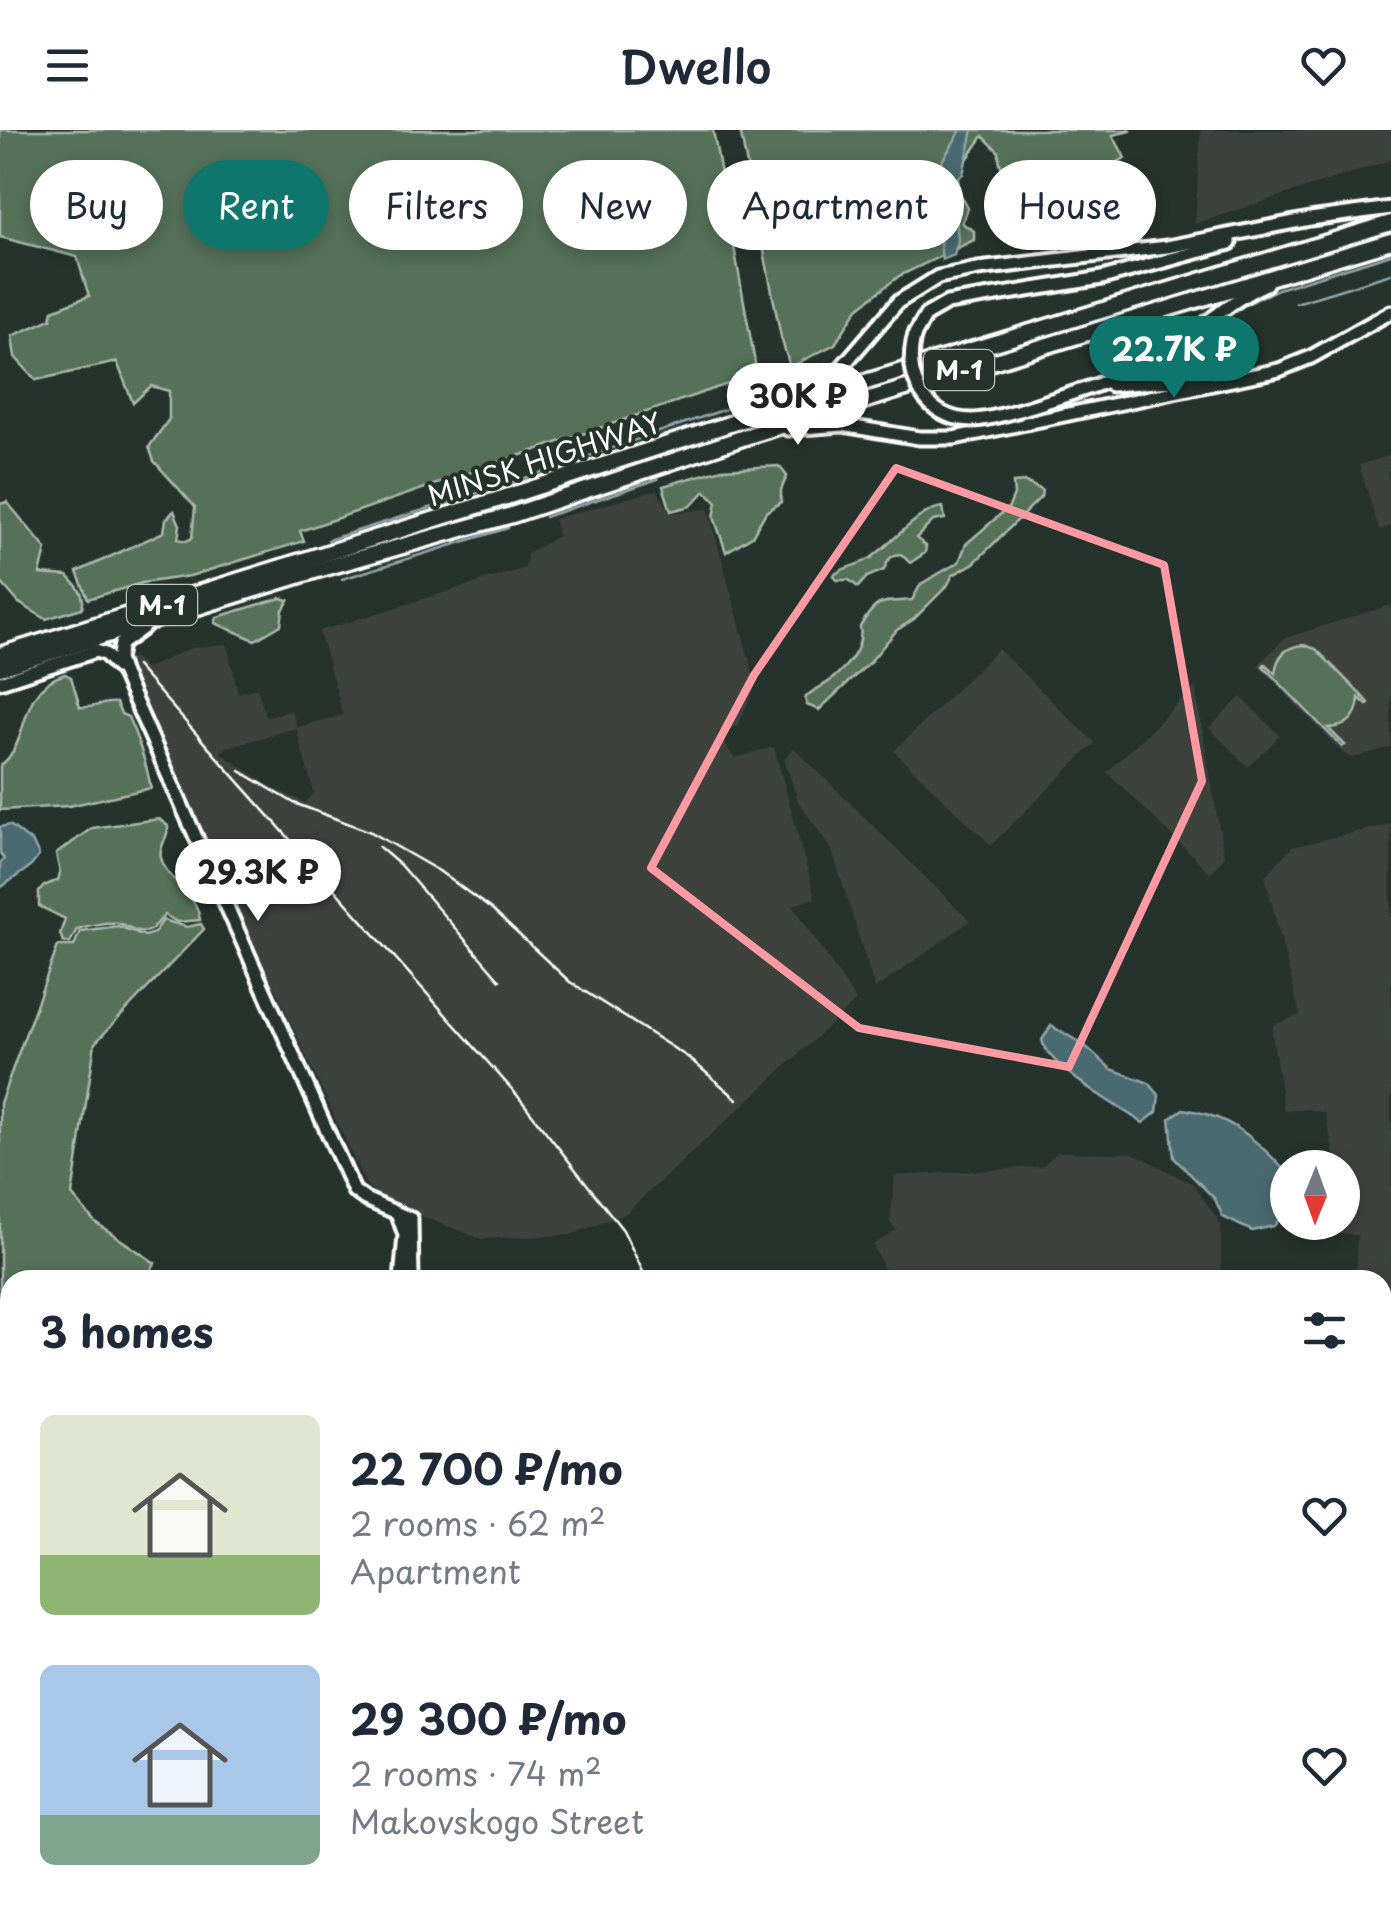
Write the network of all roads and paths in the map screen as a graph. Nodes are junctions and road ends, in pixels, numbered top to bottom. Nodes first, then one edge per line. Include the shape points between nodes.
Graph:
1 (1391, 211) edge
2 (1391, 223) edge
3 (1267, 230) junction
4 (1391, 240) edge
5 (1311, 264) junction
6 (1164, 300) junction
7 (1391, 312) edge
8 (1256, 375) junction
9 (1087, 389) junction
10 (760, 414) junction
11 (751, 435) junction
12 (161, 618) junction
13 (0, 655) edge
14 (0, 668) edge
15 (122, 674) junction
16 (0, 682) edge
17 (405, 1217) junction
18 (402, 1270) edge
19 (411, 1270) edge

1 - 3 main road
2 - 6 highway, MINSK HIGHWAY / М-1
3 - 9 main road, bridge via 1102,278 947,303 926,316 915,334 910,370 919,392 936,409 969,420
3 - 10 main road via 938,278 898,302 841,368
4 - 5 highway, MINSK HIGHWAY / М-1
5 - 6 highway, MINSK HIGHWAY / М-1
5 - 9 main road via 1247,292 1160,356
6 - 10 highway, MINSK HIGHWAY / М-1
6 - 11 highway, MINSK HIGHWAY / М-1
7 - 8 main road via 1311,357
8 - 9 main road
8 - 11 main road via 954,438 842,425
10 - 13 highway, MINSK HIGHWAY / М-1
11 - 12 highway, MINSK HIGHWAY / М-1 via 512,515
12 - 14 highway, MINSK HIGHWAY / М-1
12 - 15 main road via 120,644
15 - 16 main road via 96,651
15 - 17 main road via 354,1191
17 - 18 main road
17 - 19 main road

